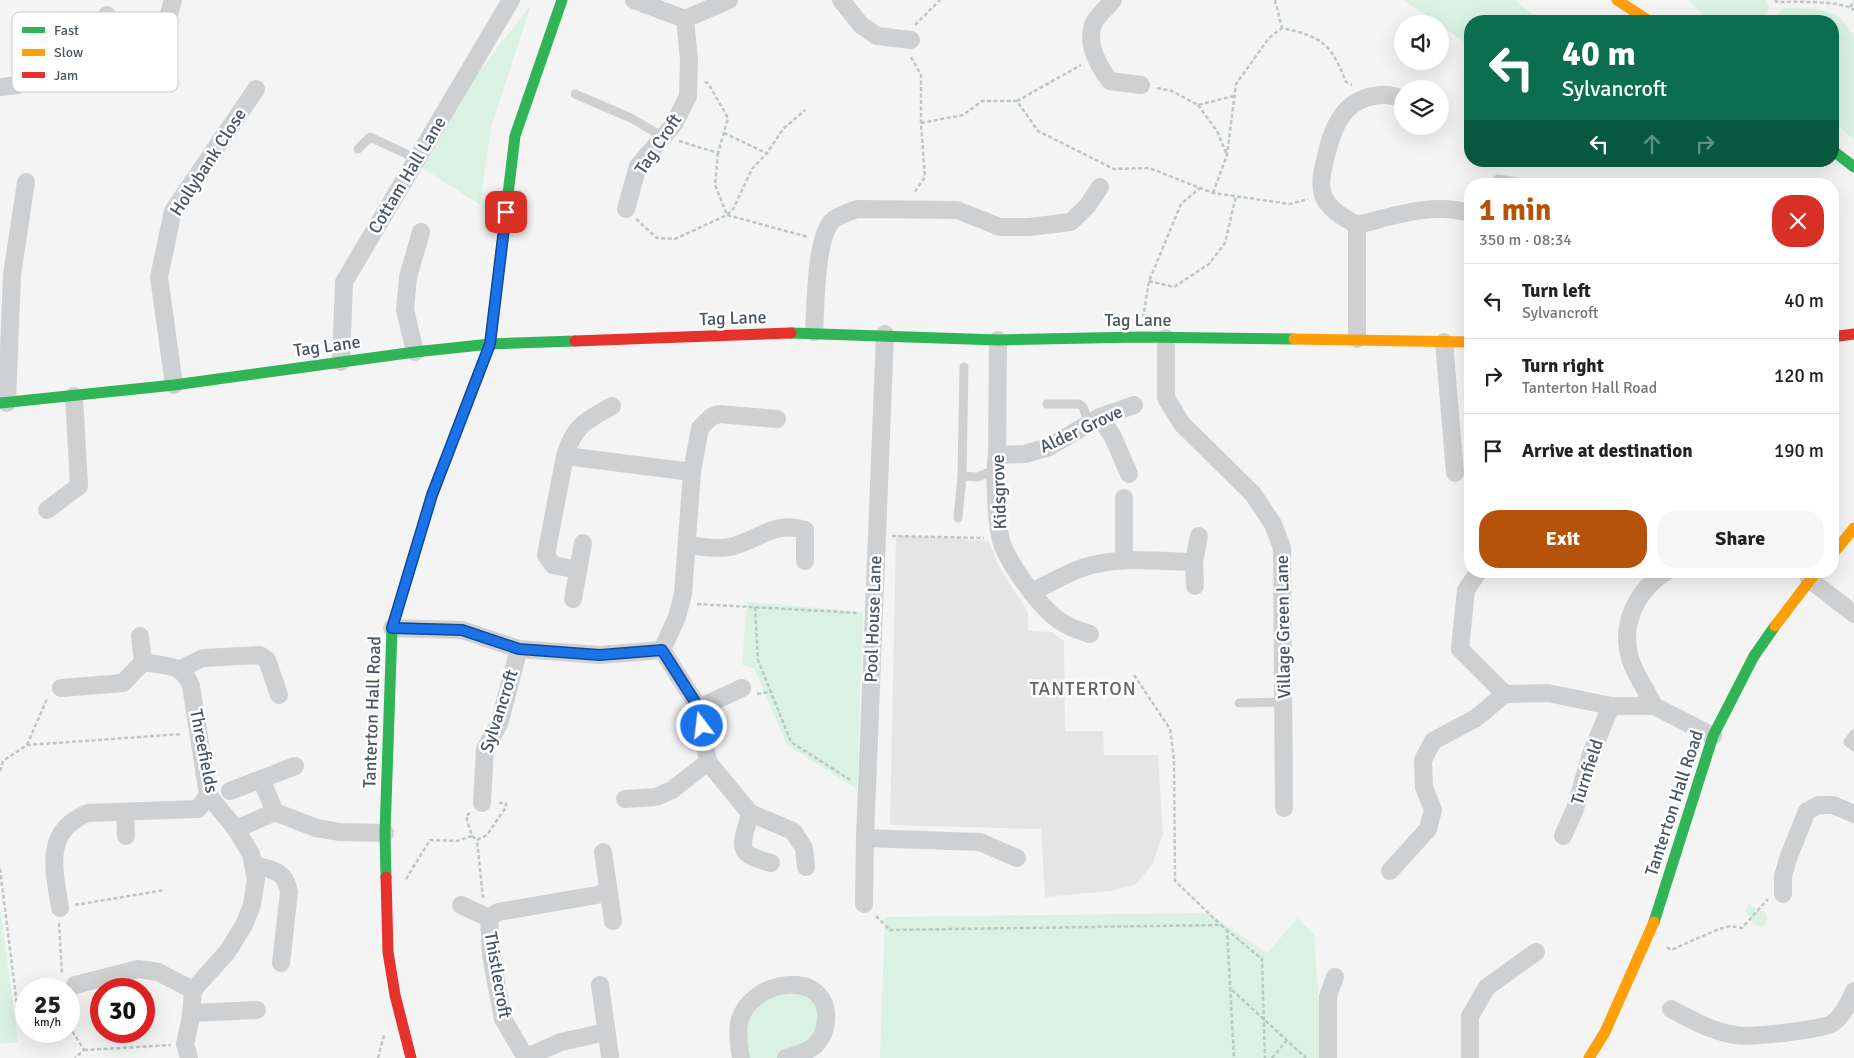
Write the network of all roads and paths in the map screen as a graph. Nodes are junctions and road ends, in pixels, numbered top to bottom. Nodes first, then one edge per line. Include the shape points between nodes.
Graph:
1 (173, 0) edge
2 (511, 0) edge
3 (562, 0) edge
4 (634, 0) edge
5 (729, 0) edge
6 (840, 0) edge
7 (940, 0) edge
8 (1113, 0) edge
9 (1275, 0) edge
10 (1618, 0) edge
11 (1775, 0) edge
12 (1854, 1) edge
13 (1850, 7) junction
14 (1854, 10) edge
15 (169, 12) edge
16 (1640, 15) edge
17 (684, 19) junction
18 (1282, 28) junction
19 (906, 39) junction
20 (1096, 57) junction
21 (688, 76) junction
22 (1141, 85) joint
23 (256, 89) dead end
24 (574, 94) dead end
25 (1234, 96) junction
26 (1394, 97) edge
27 (1363, 100) junction
28 (1017, 101) junction
29 (1198, 105) junction
30 (805, 110) dead end
31 (921, 123) junction
32 (724, 133) junction
33 (663, 136) junction
34 (358, 149) dead end
35 (718, 153) junction
36 (767, 153) junction
37 (1227, 155) junction
38 (1839, 155) edge
39 (417, 159) junction
40 (1854, 167) edge
41 (26, 182) dead end
42 (1100, 187) dead end
43 (1200, 188) junction
44 (1213, 193) junction
45 (1323, 195) junction
46 (1236, 196) junction
47 (904, 208) junction
48 (626, 209) joint
49 (1464, 212) edge
50 (727, 215) junction
51 (1357, 225) junction
52 (421, 232) dead end
53 (822, 240) junction
54 (1149, 281) junction
55 (814, 332) junction
56 (884, 334) junction
57 (1854, 334) edge
58 (1839, 336) edge
59 (1139, 337) junction
60 (1166, 338) junction
61 (1357, 339) junction
62 (998, 340) junction
63 (1444, 342) junction
64 (1464, 342) edge
65 (490, 344) junction
66 (415, 352) junction
67 (341, 362) junction
68 (964, 367) dead end
69 (174, 385) junction
70 (74, 396) junction
71 (4, 403) edge
72 (1047, 404) dead end
73 (1134, 405) dead end
74 (612, 406) dead end
75 (777, 419) dead end
76 (1094, 420) junction
77 (565, 456) junction
78 (996, 463) junction
79 (692, 472) junction
80 (1455, 473) dead end
81 (1128, 474) dead end
82 (962, 476) junction
83 (1124, 498) dead end
84 (46, 510) dead end
85 (958, 518) dead end
86 (1854, 528) edge
87 (877, 536) junction
88 (1198, 536) dead end
89 (1000, 539) junction
90 (583, 543) dead end
91 (687, 545) junction
92 (1839, 546) edge
93 (1124, 560) junction
94 (805, 561) dead end
95 (1194, 562) junction
96 (578, 570) junction
97 (1474, 578) edge
98 (1657, 578) edge
99 (1811, 578) edge
100 (1816, 578) edge
101 (1195, 586) dead end
102 (1033, 591) junction
103 (573, 599) dead end
104 (680, 603) junction
105 (754, 607) junction
106 (874, 614) junction
107 (1854, 614) edge
108 (392, 628) junction
109 (1090, 634) dead end
110 (140, 636) dead end
111 (519, 649) junction
112 (662, 650) junction
113 (143, 662) junction
114 (180, 668) junction
115 (1134, 675) dead end
116 (61, 688) dead end
117 (742, 688) dead end
118 (1505, 694) junction
119 (278, 695) dead end
120 (47, 699) dead end
121 (1284, 702) junction
122 (1239, 703) dead end
123 (1611, 706) junction
124 (1654, 706) junction
125 (699, 708) junction
126 (186, 734) dead end
127 (1854, 734) edge
128 (1713, 736) junction
129 (27, 745) junction
130 (1854, 747) edge
131 (708, 762) junction
132 (295, 766) dead end
133 (0, 771) edge
134 (261, 779) junction
135 (230, 791) dead end
136 (866, 791) junction
137 (208, 795) junction
138 (624, 799) dead end
139 (482, 803) junction
140 (1284, 808) dead end
141 (125, 812) junction
142 (275, 812) junction
143 (750, 813) junction
144 (1854, 814) edge
145 (236, 829) junction
146 (385, 833) junction
147 (126, 836) dead end
148 (472, 836) junction
149 (1562, 836) dead end
150 (865, 838) junction
151 (478, 840) junction
152 (603, 852) dead end
153 (1017, 858) dead end
154 (771, 863) dead end
155 (253, 865) junction
156 (806, 867) dead end
157 (0, 870) edge
158 (1390, 871) dead end
159 (386, 886) junction
160 (165, 890) dead end
161 (608, 893) junction
162 (1783, 894) joint
163 (864, 904) joint
164 (461, 905) dead end
165 (60, 908) junction
166 (489, 918) junction
167 (612, 921) dead end
168 (1221, 925) junction
169 (1227, 930) junction
170 (1648, 938) junction
171 (1536, 952) dead end
172 (281, 963) dead end
173 (1335, 977) dead end
174 (68, 978) edge
175 (80, 980) edge
176 (600, 985) dead end
177 (1231, 989) junction
178 (15, 990) edge
179 (193, 990) junction
180 (1854, 991) edge
181 (1671, 1009) dead end
182 (257, 1010) dead end
183 (191, 1013) junction
184 (1264, 1021) junction
185 (606, 1032) junction
186 (1287, 1040) junction
187 (80, 1043) edge
188 (84, 1050) junction
189 (187, 1051) edge
190 (610, 1056) dead end
191 (75, 1058) edge
192 (412, 1058) edge
193 (526, 1058) edge
194 (741, 1058) edge
195 (786, 1058) edge
196 (1234, 1058) edge
197 (1265, 1058) edge
198 (1272, 1058) edge
199 (1306, 1058) edge
200 (1328, 1058) edge
201 (1470, 1058) edge
202 (1589, 1058) edge

1 - 15 street
2 - 39 street, Cottam Hall Lane
3 - 65 street, Tanterton Hall Road via 515,136
4 - 17 street
5 - 17 street
6 - 19 street via 861,25 878,36
7 - 19 path
8 - 20 street via 1093,24 1092,45
9 - 18 path
10 - 16 street
11 - 13 path via 1835,3
12 - 13 path
13 - 14 path
17 - 21 street, Tag Croft
18 - 25 path via 1269,38 1236,84
18 - 27 path via 1310,34 1335,54 1346,82 1360,90
19 - 31 path via 921,76
20 - 22 street via 1110,81
20 - 28 path
21 - 32 path via 708,83 728,118
21 - 33 street, Tag Croft via 688,96 674,124
22 - 29 path via 1172,91
23 - 69 street, Hollybank Close via 172,211 160,277
24 - 33 lane via 631,118
25 - 29 path
25 - 37 path
26 - 27 street via 1380,95
27 - 45 street via 1340,115 1330,137 1323,169
28 - 31 path via 982,101 963,115
28 - 43 path via 1038,132 1114,169 1149,168
29 - 37 path via 1217,131
30 - 36 path via 783,129
31 - 47 path via 925,177
32 - 35 path
32 - 36 path
33 - 35 path
33 - 48 street, Tag Croft via 638,166
34 - 39 lane via 370,137
35 - 50 path via 715,185
36 - 50 path via 752,169
37 - 44 path
38 - 40 street
39 - 67 street, Cottam Hall Lane via 344,282
41 - 71 street via 12,275
42 - 47 street via 1088,206 1071,222 1029,227 1000,227 958,210
43 - 44 path
43 - 54 path via 1182,204
44 - 46 path
45 - 46 path via 1290,204
45 - 51 street via 1330,206
46 - 54 path via 1225,243 1209,264 1174,287
47 - 53 street via 857,209 844,214 832,221
48 - 50 path via 657,238 675,239
49 - 51 street via 1450,208 1420,210
50 - 53 path
51 - 61 street
52 - 66 street via 408,277 405,310
53 - 55 street
54 - 59 path
55 - 56 street, Tag Lane
55 - 65 street, Tag Lane
56 - 62 street, Tag Lane
56 - 87 street, Pool House Lane
57 - 58 street
59 - 60 street, Tag Lane
59 - 62 street, Tag Lane
60 - 61 street, Tag Lane
60 - 121 street, Village Green Lane via 1166,398 1182,424 1253,494 1273,524 1282,548
61 - 63 street, Tag Lane
62 - 78 street, Kidsgrove
63 - 64 street, Tag Lane
63 - 80 street
65 - 66 street, Tag Lane
65 - 108 street, Tanterton Hall Road via 432,495
66 - 67 street, Tag Lane
67 - 69 street, Tag Lane
68 - 82 lane
69 - 70 street, Tag Lane
70 - 71 street, Tag Lane
70 - 84 street via 79,486
72 - 76 lane via 1078,404
73 - 76 street, Alder Grove
74 - 77 street via 582,422 571,437
75 - 79 street via 728,413 711,417 700,428
76 - 78 street, Alder Grove via 1049,446
76 - 81 street via 1113,437
77 - 79 street
77 - 96 street via 546,555 553,565
78 - 82 lane via 977,477
78 - 89 street, Kidsgrove
79 - 91 street
82 - 85 lane
83 - 93 street
86 - 92 street
87 - 89 path
87 - 106 street, Pool House Lane
88 - 95 street
89 - 102 street, Kidsgrove via 1011,563
90 - 96 street
91 - 94 street via 727,548 773,528 800,528 806,534
91 - 104 street
93 - 95 street
93 - 102 street via 1082,568
95 - 101 street
96 - 103 street
97 - 118 street via 1466,590 1460,650
98 - 124 street via 1635,603 1626,632 1631,661
99 - 128 street, Tanterton Hall Road via 1754,656
100 - 107 street
102 - 109 street, Kidsgrove via 1053,616 1074,629
104 - 105 path
104 - 112 street
105 - 106 path
105 - 136 path via 758,660 791,742
106 - 136 street, Pool House Lane
108 - 111 street, Sylvancroft via 462,630
108 - 146 street, Tanterton Hall Road
110 - 113 street
111 - 112 street, Sylvancroft via 600,655
111 - 139 street, Sylvancroft via 499,724 485,749
112 - 125 street
113 - 114 street
113 - 116 street via 123,682
114 - 119 street via 203,658 260,655 267,660
114 - 137 street, Threefields via 192,686
115 - 168 path via 1170,729 1174,759 1175,881
117 - 125 street
118 - 123 street via 1548,693
118 - 158 street via 1476,718 1433,741 1423,760 1424,787 1433,810 1428,829
120 - 129 path
121 - 122 lane
121 - 140 street, Village Green Lane
123 - 124 street
123 - 149 street, Turnfield via 1591,754 1575,809
124 - 128 street
125 - 131 street
126 - 129 path
127 - 130 lane via 1848,742
128 - 170 street, Tanterton Hall Road
129 - 133 path via 3,760
131 - 138 street via 672,790 656,797
131 - 143 street
132 - 134 street, Threefields
134 - 135 street, Threefields
134 - 142 street
136 - 150 street, Pool House Lane
137 - 141 street via 198,809
137 - 145 street, Threefields
139 - 148 path via 466,816
139 - 151 path via 506,803 506,807 487,835
141 - 147 street
141 - 165 street via 88,813 66,826 54,853
142 - 145 street
142 - 146 street via 316,828
143 - 154 street via 742,845 750,858
143 - 156 street via 792,831 804,848
144 - 162 street via 1833,805 1819,805 1807,811 1783,876
145 - 155 street, Threefields via 251,854
146 - 159 street, Tanterton Hall Road
148 - 151 path
148 - 159 path via 457,841 430,840 402,886
150 - 153 street via 980,842
150 - 163 street, Pool House Lane
151 - 166 path via 484,909
152 - 161 street
155 - 172 street via 278,871 287,884 289,892
155 - 179 street, Threefields via 256,878 252,905 244,925 228,951
157 - 178 path
159 - 192 street, Tanterton Hall Road via 391,970
160 - 165 path
161 - 166 street, Thistlecroft via 498,912
161 - 167 street
162 - 170 path via 1773,895 1742,928 1719,928 1671,950 1662,941
163 - 168 path via 890,930
164 - 166 street, Thistlecroft
165 - 174 path via 58,933
166 - 193 street, Thistlecroft via 503,1019
168 - 169 path
169 - 177 path
169 - 184 path via 1262,959
170 - 202 street, Tanterton Hall Road via 1605,1032
171 - 201 street via 1487,988 1470,1016
173 - 200 street via 1328,996
175 - 179 street via 148,969
176 - 185 street
177 - 184 path
177 - 196 path
179 - 183 street
180 - 181 street via 1851,1000 1832,1023 1791,1032 1737,1036 1707,1028
182 - 183 street
183 - 189 street
184 - 186 path
184 - 197 path
185 - 190 street
185 - 193 street, Thistlecroft via 561,1042
186 - 198 path
186 - 199 path
187 - 188 path
188 - 189 path
188 - 191 path
194 - 195 street via 739,1023 746,1007 765,991 780,985 809,988 819,994 826,1005 824,1032 812,1049

